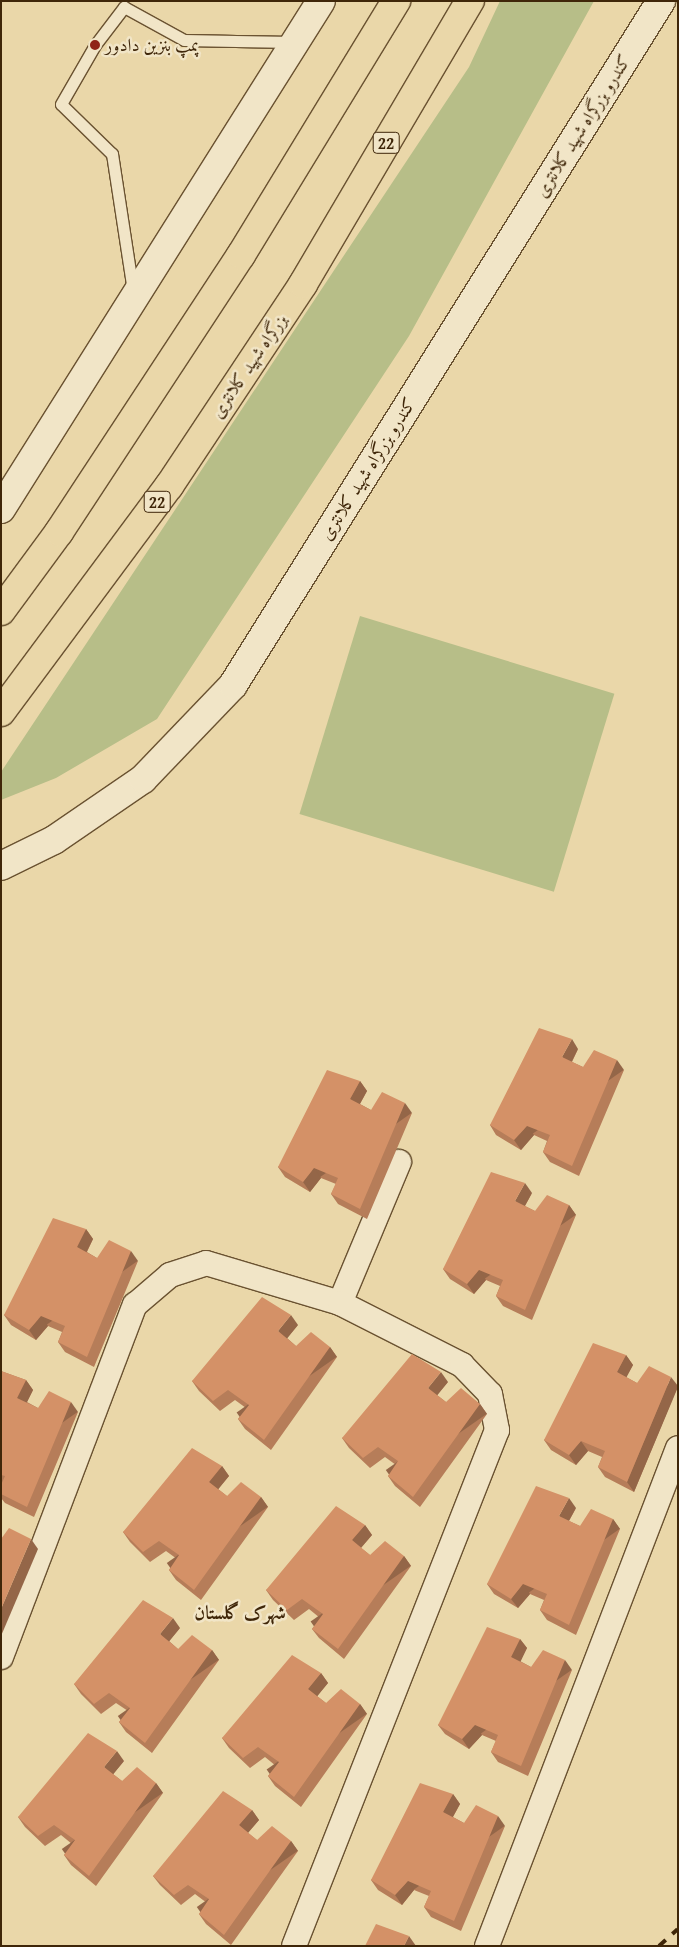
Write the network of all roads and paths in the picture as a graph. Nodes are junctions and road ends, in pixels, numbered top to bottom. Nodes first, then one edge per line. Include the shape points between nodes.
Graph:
1 (321, 1) edge
2 (396, 1) edge
3 (470, 1) edge
4 (661, 1) edge
5 (296, 42) junction
6 (134, 299) junction
7 (1, 508) edge
8 (1, 611) edge
9 (1, 712) edge
10 (1, 866) edge
11 (399, 1162) dead end
12 (340, 1303) junction
13 (678, 1448) edge
14 (1, 1657) edge
15 (294, 1946) edge
16 (487, 1946) edge

1 - 5 main road
2 - 8 highway via 241,255 59,532
3 - 9 highway, بزرگراه شهید کلانتری / 22 via 303,284 169,486
4 - 10 main road, کندرو بزرگراه شهید کلانتری via 232,685 143,779 54,840
5 - 6 main road
5 - 6 lane via 184,40 124,7 95,45 61,104 112,154
6 - 7 main road
11 - 12 street
12 - 14 street via 206,1263 170,1275 136,1305
12 - 15 street via 462,1366 490,1394 497,1430
13 - 16 street

